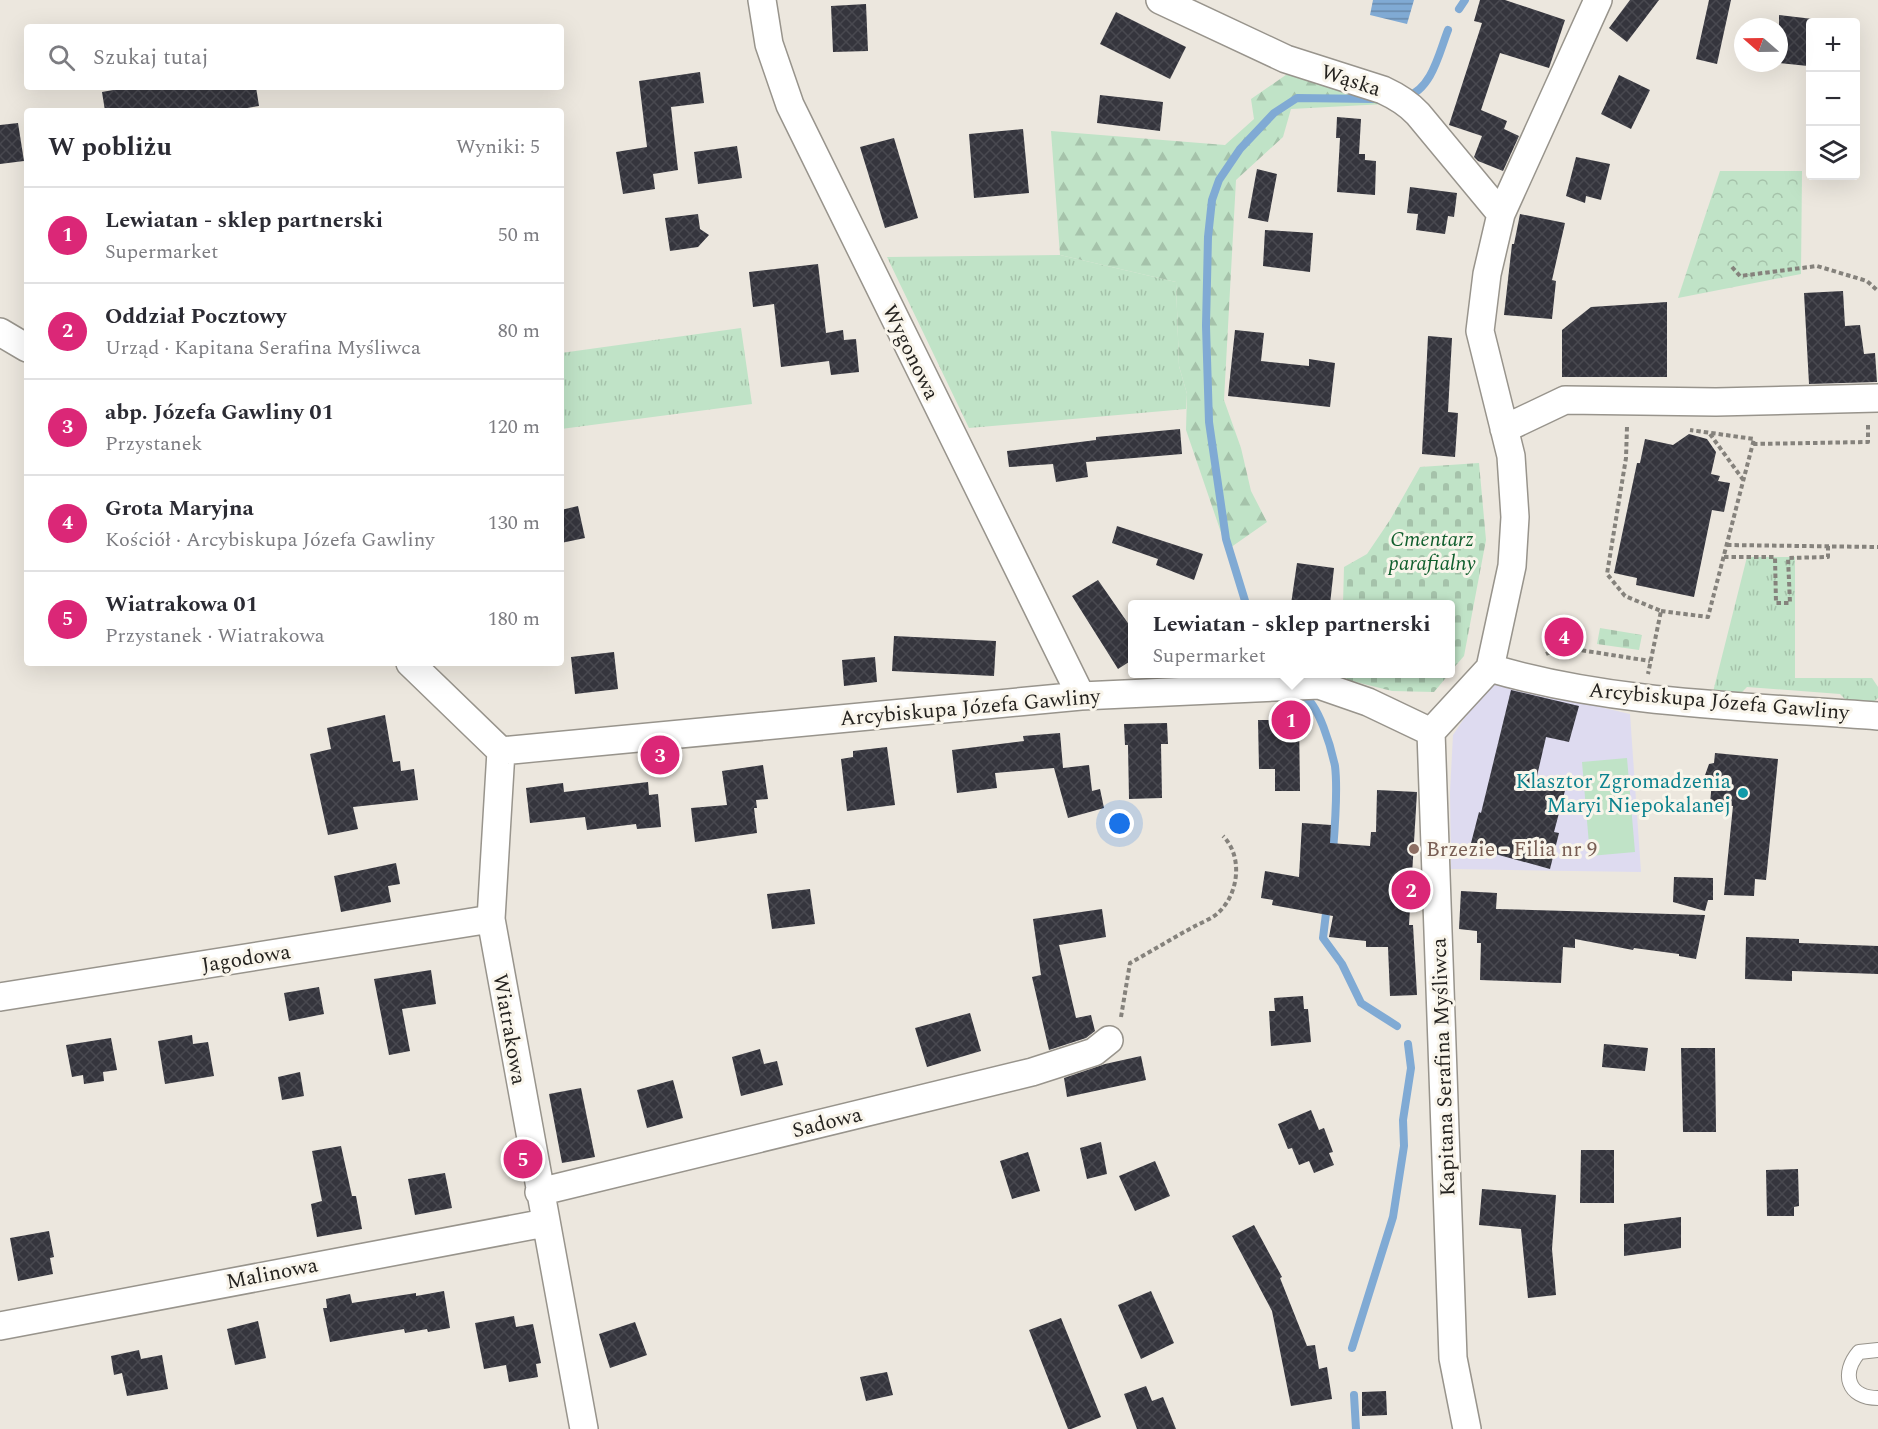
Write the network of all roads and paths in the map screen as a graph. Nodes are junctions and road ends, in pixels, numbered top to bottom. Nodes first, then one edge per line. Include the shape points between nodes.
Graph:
1 (762, 0) edge
2 (1160, 0) edge
3 (1598, 0) edge
4 (1501, 214) junction
5 (1732, 267) dead end
6 (1878, 291) edge
7 (0, 332) edge
8 (24, 346) edge
9 (1878, 398) edge
10 (1627, 418) dead end
11 (1504, 429) junction
12 (1686, 429) dead end
13 (1709, 433) junction
14 (1868, 441) dead end
15 (1753, 444) junction
16 (1744, 481) junction
17 (1727, 545) junction
18 (1828, 546) junction
19 (1878, 546) edge
20 (1724, 557) junction
21 (1661, 611) junction
22 (1561, 647) dead end
23 (1650, 661) junction
24 (413, 666) edge
25 (1490, 668) junction
26 (1081, 696) junction
27 (1643, 698) junction
28 (1878, 716) edge
29 (1431, 732) junction
30 (501, 751) junction
31 (1223, 836) dead end
32 (491, 919) junction
33 (0, 996) edge
34 (1108, 1040) joint
35 (539, 1192) junction
36 (545, 1223) junction
37 (0, 1326) edge
38 (1878, 1350) edge
39 (1878, 1398) edge
40 (584, 1429) edge
41 (1467, 1429) edge

1 - 26 street, Wygonowa via 770,44 790,105
2 - 4 street, Wąska via 1286,59 1383,90 1410,105
3 - 4 street
4 - 11 street via 1487,274 1480,331
5 - 6 path via 1740,276 1817,266 1867,281
7 - 8 street
9 - 11 street via 1565,400
10 - 21 path via 1626,458 1607,574 1625,596
11 - 25 street via 1514,489 1514,537 1512,566
12 - 13 path
13 - 15 path via 1754,438
13 - 16 path
14 - 15 path
15 - 16 path
16 - 17 path
17 - 18 path
17 - 20 path
18 - 19 path
18 - 20 path via 1828,557 1788,558 1790,603 1776,603 1774,557
20 - 21 path via 1708,617
21 - 23 path
22 - 23 path
23 - 27 path
24 - 30 street
25 - 27 street, Arcybiskupa Józefa Gawliny via 1530,680
25 - 29 street
26 - 29 street, Arcybiskupa Józefa Gawliny via 1319,685 1368,702
26 - 30 street, Arcybiskupa Józefa Gawliny
27 - 28 street, Arcybiskupa Józefa Gawliny
29 - 41 street, Kapitana Serafina Myśliwca via 1453,1358
30 - 32 street, Wiatrakowa
31 - 34 path via 1235,855 1235,881 1230,898 1218,913 1130,963 1121,1017
32 - 33 street, Jagodowa
32 - 35 street, Wiatrakowa
34 - 35 street, Sadowa via 1094,1052 1032,1072
35 - 36 street, Wiatrakowa
36 - 37 street, Malinowa
36 - 40 street, Wiatrakowa
38 - 39 lane via 1859,1352 1848,1369 1853,1388 1861,1396

